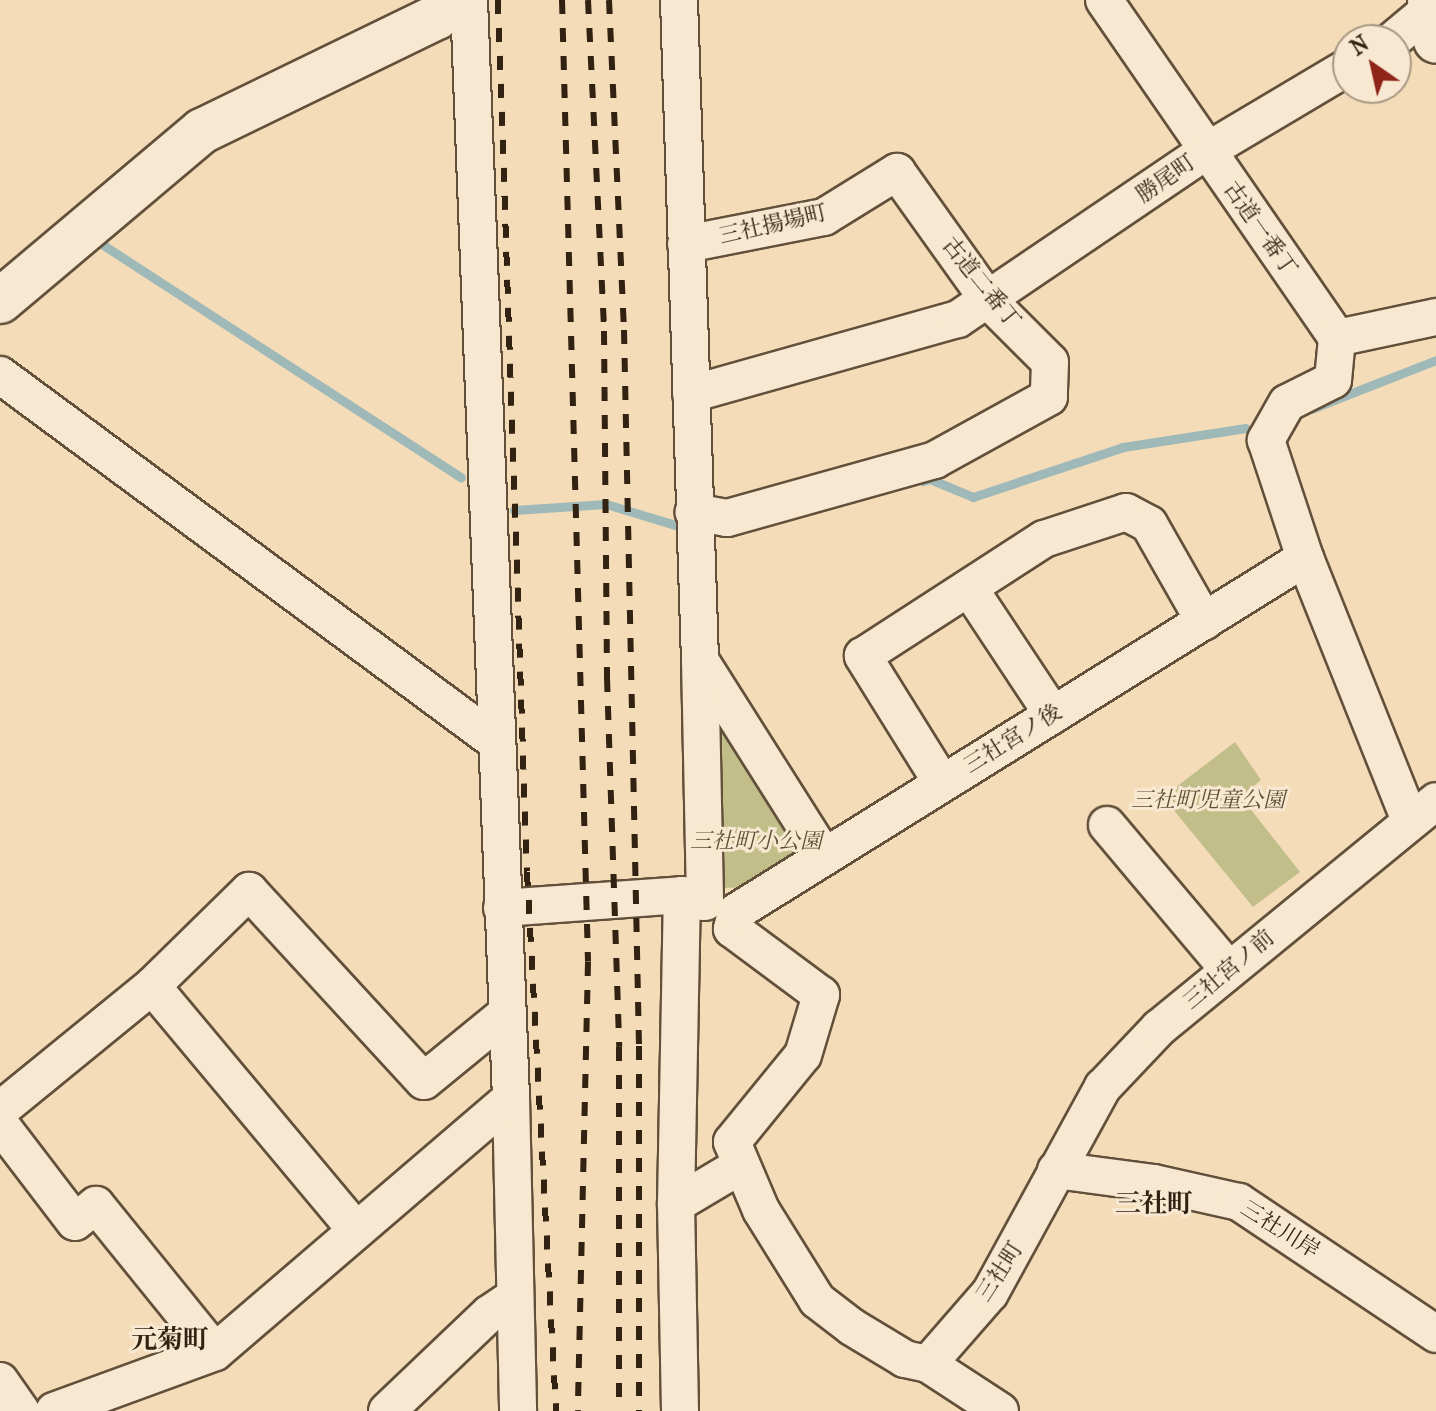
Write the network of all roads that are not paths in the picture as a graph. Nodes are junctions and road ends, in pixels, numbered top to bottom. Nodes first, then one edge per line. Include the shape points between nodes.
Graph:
1 (448, 0) edge
2 (469, 0) edge
3 (679, 0) edge
4 (1104, 0) edge
5 (1433, 13) edge
6 (1412, 27) edge
7 (1332, 77) edge
8 (1205, 152) junction
9 (897, 172) joint
10 (686, 244) junction
11 (0, 301) edge
12 (989, 301) junction
13 (1436, 317) edge
14 (1337, 338) junction
15 (0, 375) edge
16 (691, 394) junction
17 (694, 512) junction
18 (1305, 558) junction
19 (969, 588) junction
20 (1204, 621) junction
21 (700, 660) junction
22 (1053, 715) junction
23 (495, 741) junction
24 (942, 783) junction
25 (1423, 811) edge
26 (1107, 825) dead end
27 (824, 856) junction
28 (502, 908) junction
29 (714, 910) junction
30 (1229, 970) junction
31 (152, 986) junction
32 (507, 1013) junction
33 (511, 1098) junction
34 (0, 1110) edge
35 (0, 1124) edge
36 (740, 1166) junction
37 (1056, 1170) junction
38 (676, 1204) junction
39 (356, 1230) junction
40 (514, 1297) junction
41 (1436, 1334) edge
42 (215, 1352) junction
43 (928, 1364) junction
44 (0, 1381) edge
45 (21, 1411) edge
46 (54, 1411) edge
47 (387, 1411) edge
48 (518, 1411) edge
49 (680, 1411) edge
50 (1000, 1411) edge

1 - 11 main road via 437,17 202,131
2 - 23 street
3 - 10 street
4 - 8 street, 古道一番丁
5 - 6 street
7 - 8 street, 勝尾町
8 - 12 street, 勝尾町
8 - 14 street, 古道一番丁
9 - 10 street, 三社揚場町 via 824,217
9 - 12 street, 古道二番丁
10 - 16 street
12 - 16 street, 勝尾町 via 958,319
12 - 17 street, 古道二番丁 via 1050,362 1049,397 935,460 727,518
13 - 14 street
14 - 18 street via 1333,380 1287,403 1266,440
15 - 23 street
16 - 17 street
17 - 21 street
18 - 20 street, 三社宮ノ後
18 - 25 street
19 - 20 street via 1044,539 1126,512 1149,524
19 - 22 street
19 - 24 street via 863,656
20 - 22 street, 三社宮ノ後
21 - 27 street
21 - 29 street
22 - 24 street, 三社宮ノ後
23 - 28 street
24 - 27 street, 三社宮ノ後
25 - 30 street, 三社宮ノ前
26 - 30 street
27 - 29 street, 三社宮ノ後
28 - 29 street
28 - 32 street
29 - 36 street via 821,995 803,1055 732,1142
29 - 38 street
30 - 37 street, 三社宮ノ前 via 1159,1028 1103,1087
31 - 32 street via 249,891 424,1081
31 - 34 street
31 - 39 street
32 - 33 street
33 - 39 street
33 - 40 street
35 - 42 street via 75,1222 96,1205
36 - 38 street
36 - 43 street via 817,1300 905,1359
37 - 41 street, 三社川岸 via 1154,1183 1239,1202
37 - 43 street, 三社町 via 990,1293
38 - 49 street
39 - 42 street
40 - 47 street via 489,1314
40 - 48 street
42 - 46 street
43 - 50 street
44 - 45 street

